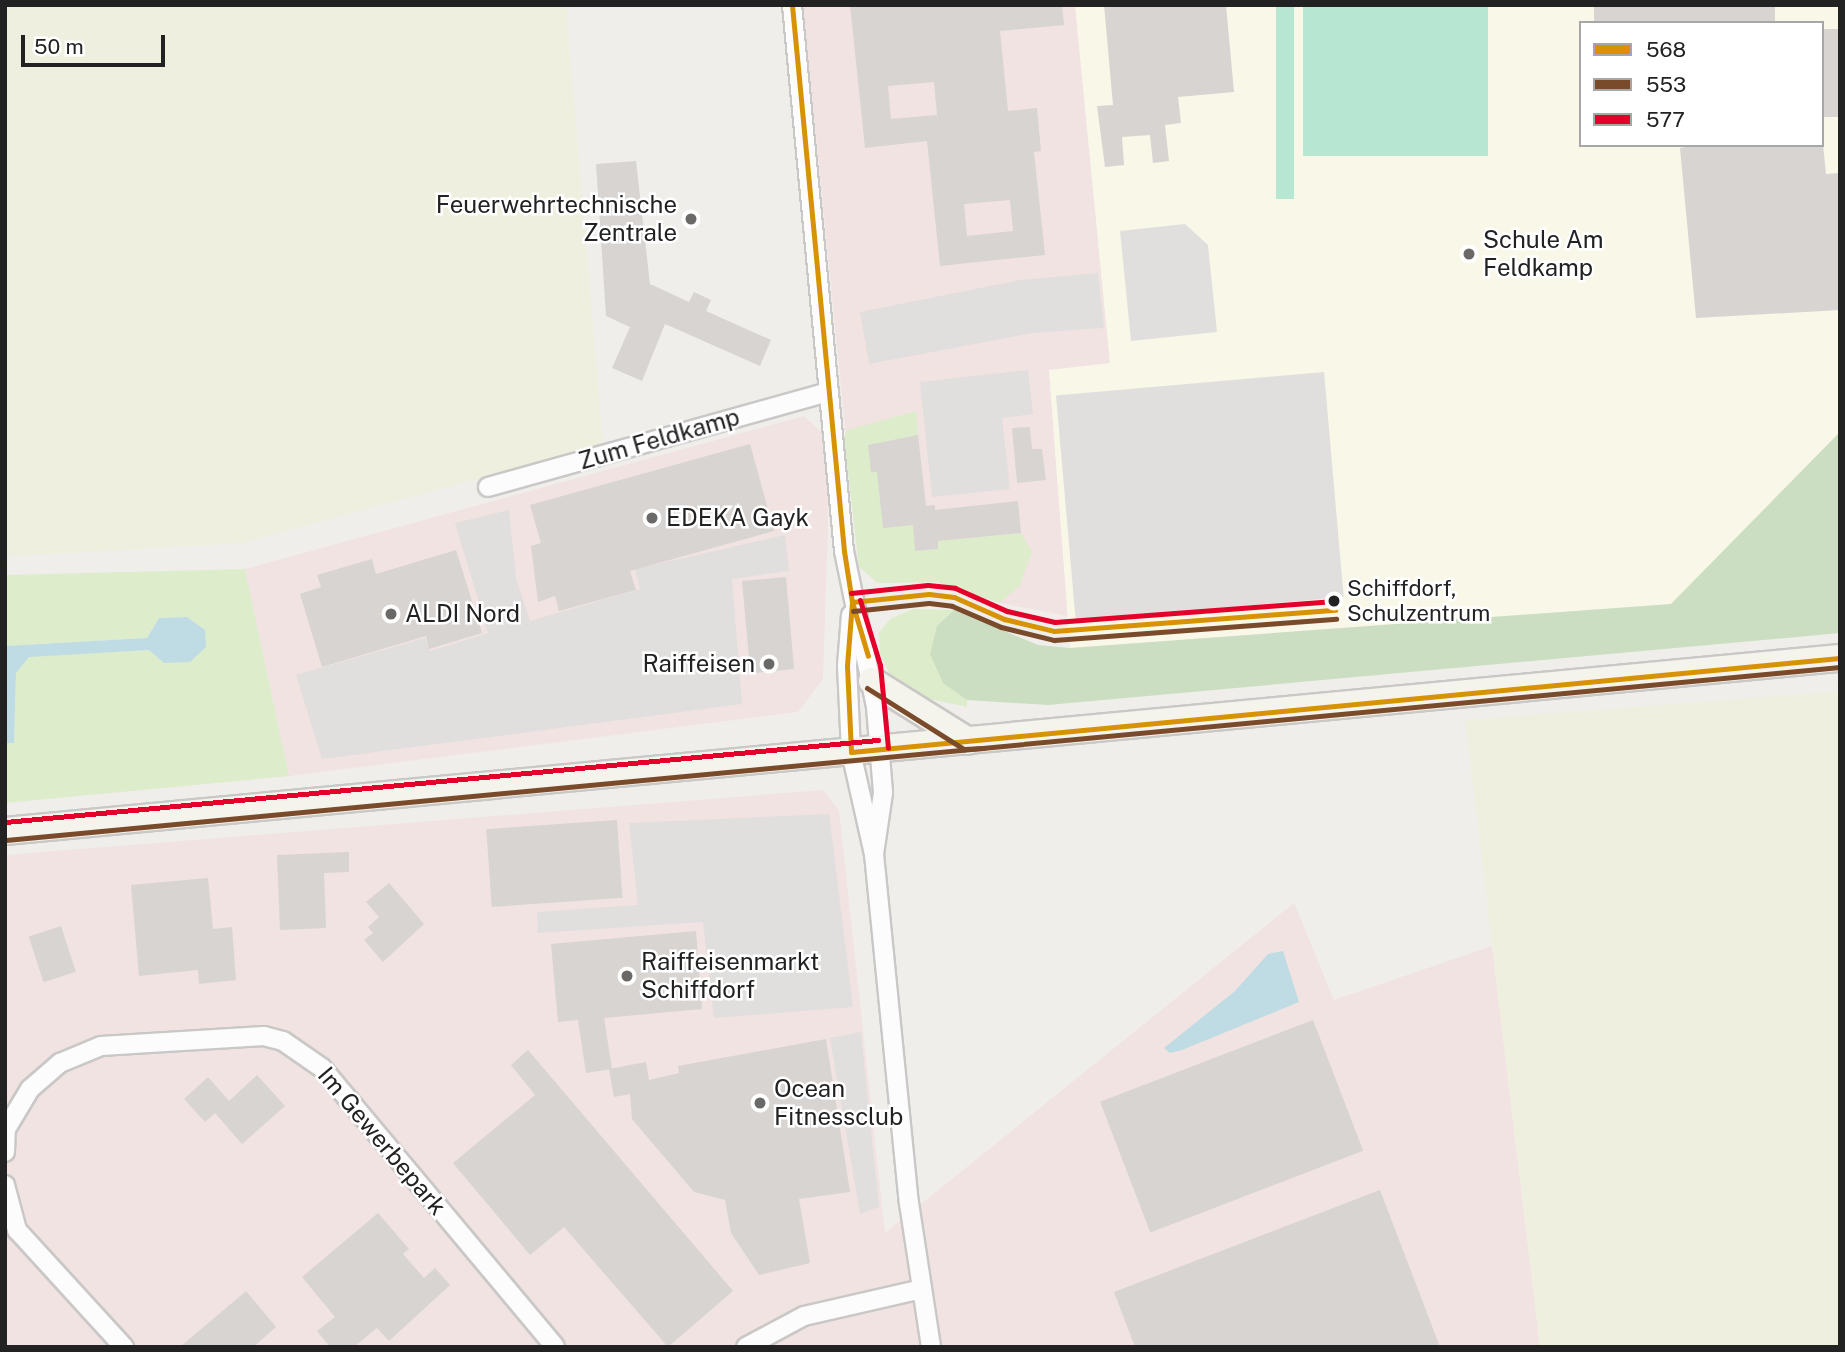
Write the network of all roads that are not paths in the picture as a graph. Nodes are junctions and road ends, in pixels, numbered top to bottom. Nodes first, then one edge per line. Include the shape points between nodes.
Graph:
1 (792, 5) edge
2 (830, 392) junction
3 (488, 487) dead end
4 (852, 602) junction
5 (1840, 658) edge
6 (872, 681) junction
7 (968, 741) junction
8 (879, 749) junction
9 (851, 751) junction
10 (5, 831) edge
11 (874, 854) junction
12 (5, 1153) edge
13 (5, 1185) edge
14 (922, 1289) junction
15 (124, 1347) edge
16 (555, 1347) edge
17 (746, 1347) edge
18 (932, 1347) edge

1 - 2 street
2 - 3 street, Zum Feldkamp
2 - 4 street
4 - 6 street
4 - 9 street via 847,666
5 - 7 main road
6 - 7 main road
6 - 8 street
7 - 8 main road
8 - 9 main road
8 - 11 street via 883,793
9 - 10 main road
9 - 11 street
11 - 14 street
12 - 16 street, Im Gewerbepark via 6,1129 30,1089 60,1063 101,1046 264,1036 283,1041 322,1068
13 - 15 street via 17,1230
14 - 17 street via 804,1316
14 - 18 street

